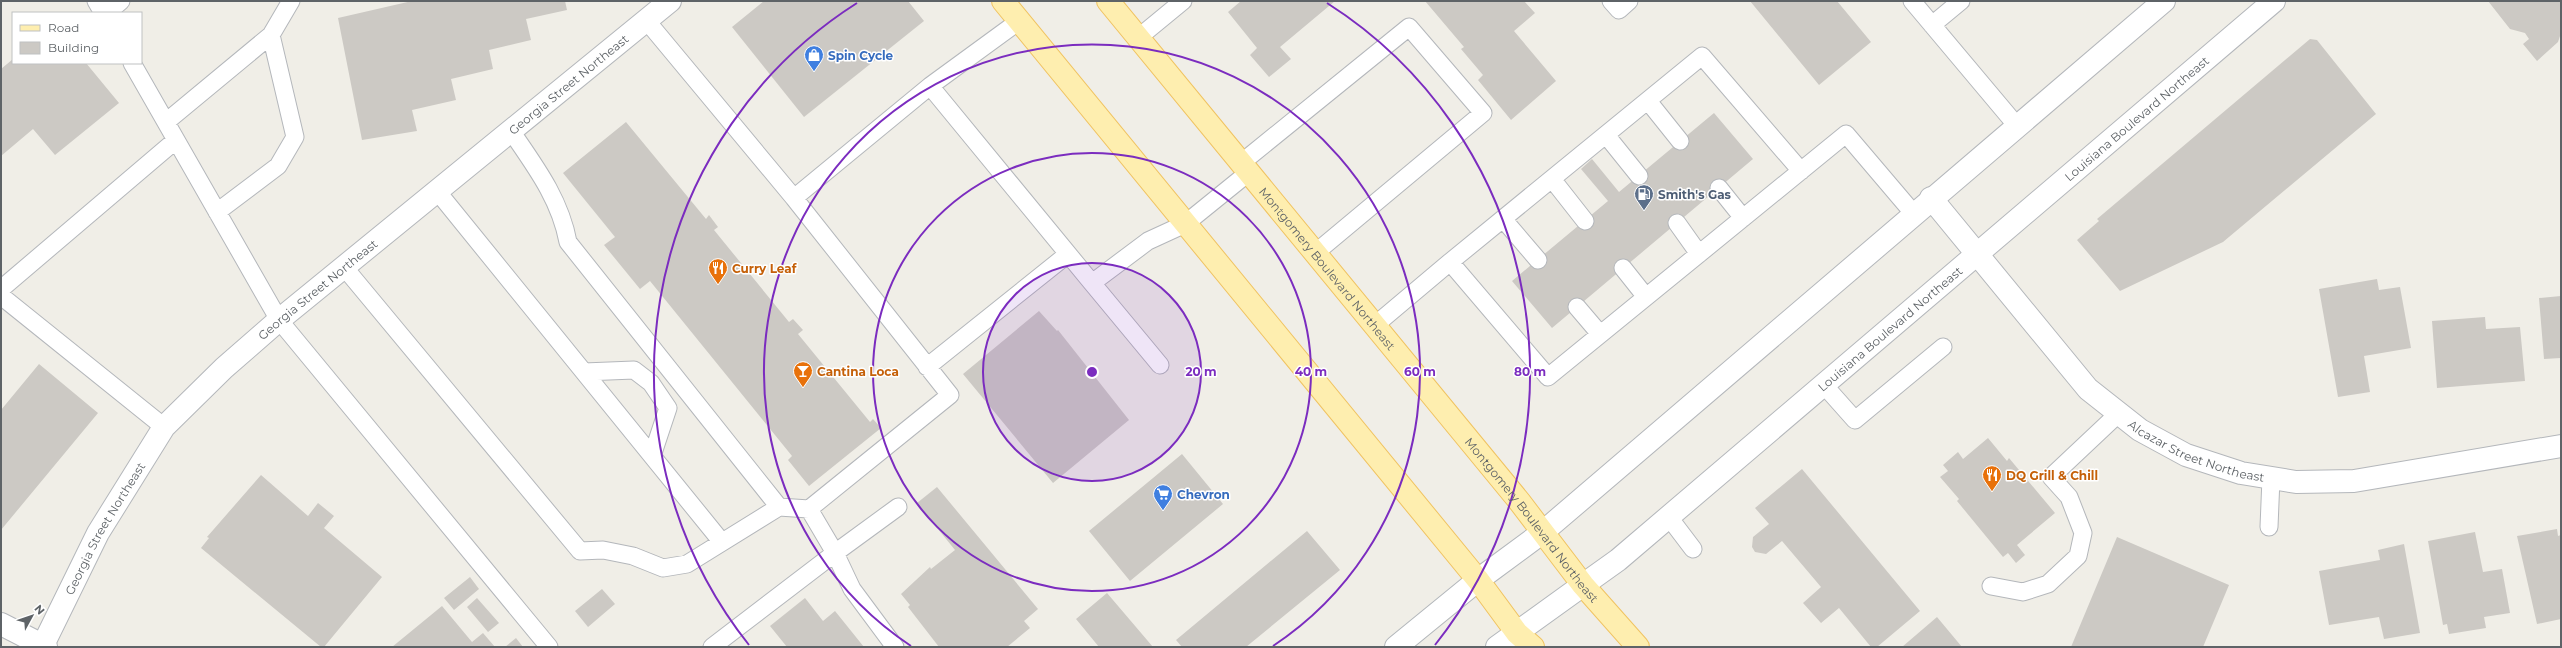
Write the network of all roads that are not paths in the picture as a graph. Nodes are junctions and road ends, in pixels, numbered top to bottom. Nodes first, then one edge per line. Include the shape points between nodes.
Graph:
1 (96, 1) edge
2 (121, 1) edge
3 (291, 1) edge
4 (670, 1) edge
5 (1003, 1) edge
6 (1108, 1) edge
7 (1183, 1) edge
8 (1611, 1) edge
9 (1629, 1) edge
10 (1912, 1) edge
11 (1961, 1) edge
12 (2164, 1) edge
13 (2274, 1) edge
14 (102, 12) edge
15 (108, 12) edge
16 (646, 20) junction
17 (1019, 21) junction
18 (1932, 25) junction
19 (271, 35) junction
20 (1138, 38) junction
21 (133, 64) edge
22 (930, 86) junction
23 (1648, 101) junction
24 (166, 122) junction
25 (2017, 126) junction
26 (511, 131) junction
27 (1606, 135) junction
28 (176, 140) junction
29 (1680, 141) dead end
30 (1244, 168) junction
31 (1801, 171) junction
32 (1639, 176) dead end
33 (1552, 178) junction
34 (1720, 188) dead end
35 (437, 191) junction
36 (794, 198) junction
37 (1931, 198) junction
38 (217, 212) junction
39 (1914, 214) junction
40 (1743, 218) junction
41 (1503, 219) junction
42 (1585, 221) dead end
43 (1185, 224) junction
44 (1677, 224) dead end
45 (1976, 253) junction
46 (1068, 254) junction
47 (1314, 254) junction
48 (1699, 254) junction
49 (1538, 260) dead end
50 (1450, 262) junction
51 (344, 267) junction
52 (1623, 268) dead end
53 (1092, 283) junction
54 (1, 289) edge
55 (1, 296) edge
56 (1646, 297) junction
57 (1577, 307) dead end
58 (279, 320) junction
59 (1374, 326) junction
60 (1600, 334) junction
61 (1943, 347) dead end
62 (1160, 365) dead end
63 (927, 367) junction
64 (584, 372) junction
65 (1823, 384) junction
66 (2118, 413) junction
67 (164, 427) junction
68 (2561, 446) edge
69 (652, 456) junction
70 (2271, 478) junction
71 (779, 507) junction
72 (898, 507) dead end
73 (809, 509) junction
74 (1668, 516) junction
75 (2269, 527) dead end
76 (1543, 532) junction
77 (721, 541) junction
78 (1693, 549) dead end
79 (835, 553) junction
80 (1478, 580) junction
81 (1583, 585) junction
82 (1991, 586) dead end
83 (1, 624) edge
84 (1525, 640) edge
85 (38, 645) edge
86 (550, 647) edge
87 (712, 647) edge
88 (894, 647) edge
89 (1396, 647) edge
90 (1498, 647) edge
91 (1638, 647) edge

1 - 14 lane
2 - 15 lane
3 - 19 lane
4 - 16 street, Georgia Street Northeast
5 - 17 main road
6 - 20 main road, Montgomery Boulevard Northeast
7 - 20 lane
8 - 9 lane via 1619,10
10 - 18 lane
11 - 18 lane
12 - 25 street
13 - 45 street, Louisiana Boulevard Northeast
16 - 26 street, Georgia Street Northeast
16 - 36 lane
17 - 22 lane
17 - 43 main road
18 - 25 lane
19 - 24 lane
19 - 38 lane via 295,137 278,166
20 - 30 main road, Montgomery Boulevard Northeast
21 - 24 lane
22 - 36 lane
22 - 46 lane
23 - 27 lane
23 - 29 lane
23 - 31 lane via 1702,56
24 - 28 lane
25 - 37 street
26 - 35 street, Georgia Street Northeast
26 - 71 lane via 548,184 565,224 568,242
27 - 32 lane
27 - 33 lane
28 - 38 lane
28 - 54 lane
30 - 43 lane
30 - 47 main road, Montgomery Boulevard Northeast
30 - 47 lane via 1410,27 1483,113
31 - 39 lane via 1846,134
31 - 40 lane
33 - 41 lane
33 - 42 lane
34 - 40 lane
35 - 51 street, Georgia Street Northeast
35 - 64 lane
36 - 63 lane
37 - 39 street
37 - 45 street, Alcazar Street Northeast
38 - 58 lane
39 - 76 street
40 - 48 lane
41 - 49 lane
41 - 50 lane
43 - 53 lane via 1148,241
43 - 80 main road
44 - 48 lane
45 - 65 street, Louisiana Boulevard Northeast
45 - 66 street, Alcazar Street Northeast via 2088,389
46 - 53 lane
46 - 63 lane
47 - 59 main road, Montgomery Boulevard Northeast
48 - 56 lane
50 - 59 lane
50 - 60 lane via 1548,377
51 - 58 street, Georgia Street Northeast
51 - 77 lane via 580,551 603,550 633,556 663,568 687,564
52 - 56 lane
53 - 62 lane
55 - 67 lane
56 - 60 lane
57 - 60 lane
58 - 67 street, Georgia Street Northeast via 224,368
58 - 86 lane
59 - 76 main road, Montgomery Boulevard Northeast
61 - 65 lane via 1855,420
63 - 73 lane via 950,395
64 - 69 lane
64 - 69 lane via 634,370 651,383 668,408
65 - 74 street, Louisiana Boulevard Northeast
66 - 70 street, Alcazar Street Northeast via 2140,430 2186,455 2241,473
66 - 82 lane via 2051,477 2069,498 2083,533 2078,556 2048,584 2024,592
67 - 85 street, Georgia Street Northeast via 98,533
68 - 70 street, Alcazar Street Northeast via 2354,481 2296,482
69 - 77 lane
70 - 75 lane
71 - 73 lane
71 - 77 lane
72 - 79 lane
73 - 79 lane
74 - 78 lane
74 - 81 street, Louisiana Boulevard Northeast via 1618,560
76 - 80 street
76 - 81 main road, Montgomery Boulevard Northeast
79 - 87 lane
79 - 88 lane via 856,595
80 - 84 main road
80 - 89 street
81 - 84 street, Louisiana Boulevard Northeast
81 - 91 main road, Montgomery Boulevard Northeast
83 - 85 street
84 - 90 street, Louisiana Boulevard Northeast

